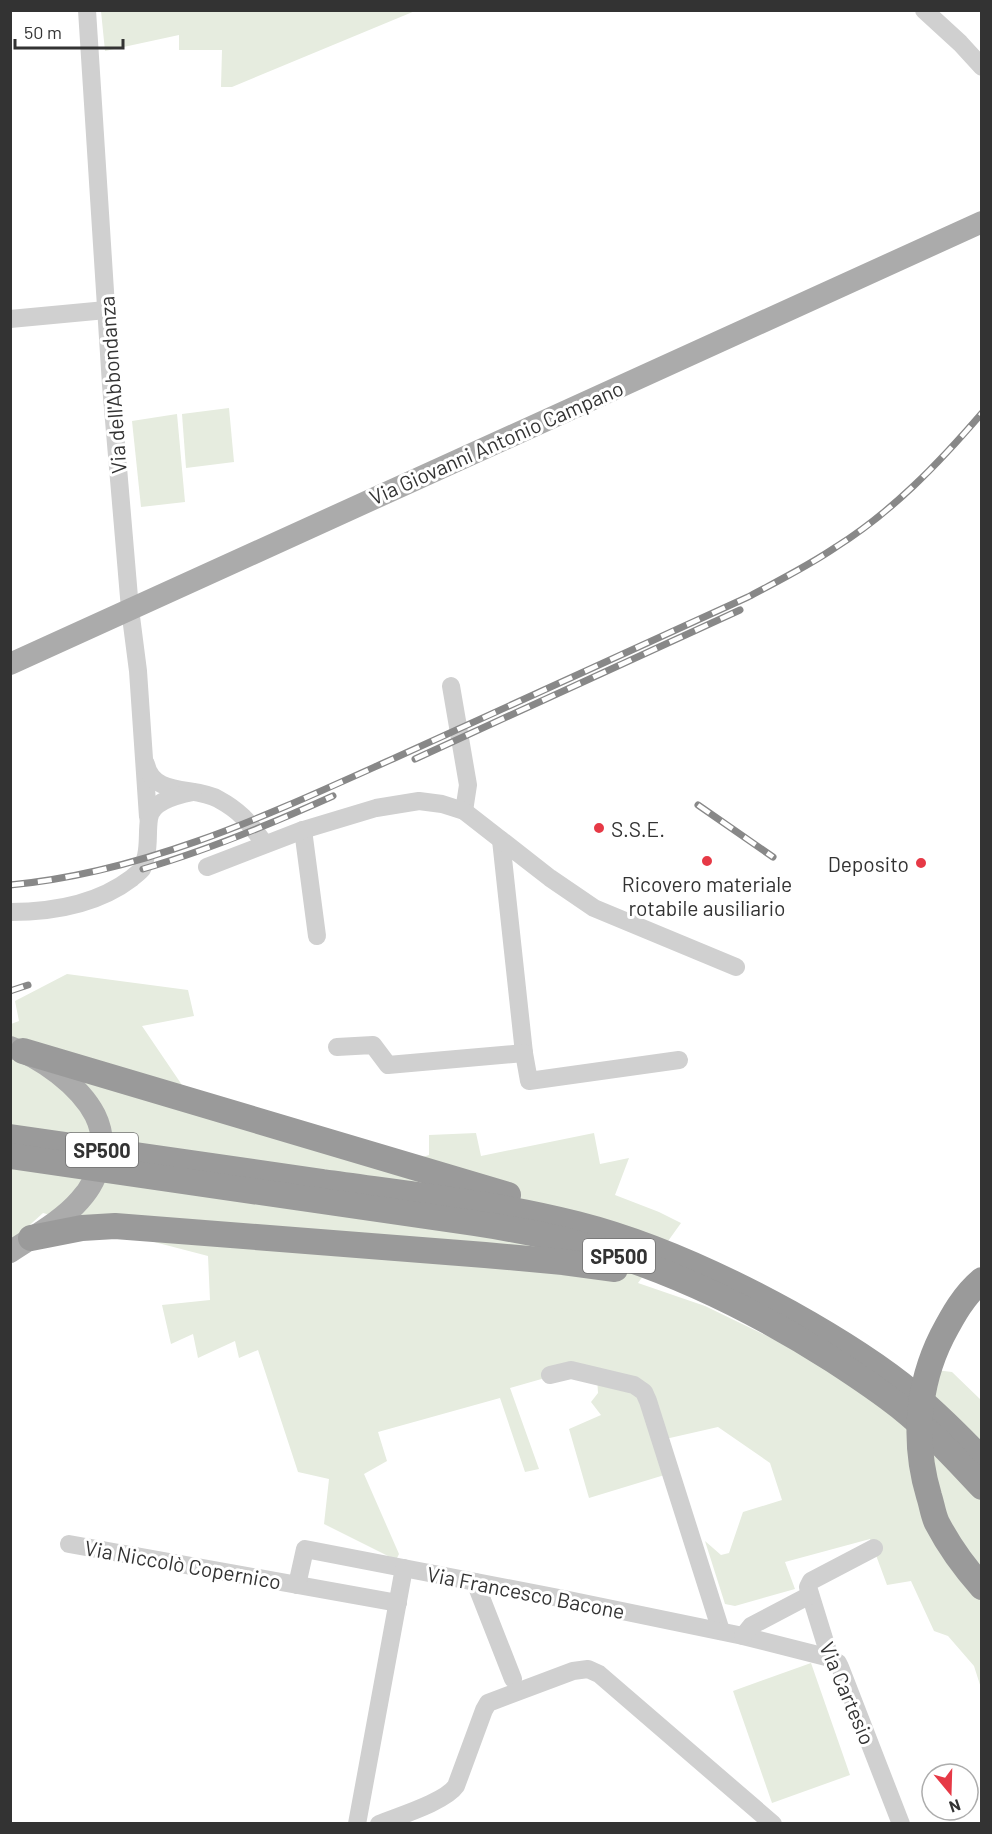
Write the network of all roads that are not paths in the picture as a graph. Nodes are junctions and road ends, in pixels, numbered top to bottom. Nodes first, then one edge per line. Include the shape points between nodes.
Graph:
1 (87, 10) edge
2 (924, 10) edge
3 (981, 66) edge
4 (981, 222) edge
5 (106, 310) junction
6 (10, 319) edge
7 (130, 609) junction
8 (10, 664) edge
9 (451, 686) dead end
10 (145, 759) junction
11 (193, 792) junction
12 (464, 811) junction
13 (148, 817) junction
14 (303, 830) junction
15 (501, 840) junction
16 (265, 844) junction
17 (207, 867) dead end
18 (10, 912) edge
19 (317, 936) dead end
20 (736, 967) dead end
21 (337, 1047) dead end
22 (17, 1049) edge
23 (524, 1053) junction
24 (679, 1060) dead end
25 (10, 1137) edge
26 (10, 1156) edge
27 (192, 1173) junction
28 (21, 1245) edge
29 (695, 1265) junction
30 (981, 1280) edge
31 (751, 1312) junction
32 (550, 1375) dead end
33 (981, 1460) edge
34 (981, 1487) edge
35 (69, 1544) dead end
36 (874, 1548) dead end
37 (404, 1568) junction
38 (475, 1581) junction
39 (297, 1585) junction
40 (981, 1587) edge
41 (810, 1595) junction
42 (398, 1604) junction
43 (721, 1631) junction
44 (743, 1636) junction
45 (830, 1658) junction
46 (513, 1679) dead end
47 (357, 1824) edge
48 (379, 1824) edge
49 (774, 1824) edge
50 (901, 1824) edge

1 - 5 street, Via dell'Abbondanza
2 - 3 street
4 - 7 main road, Via Giovanni Antonio Campano
5 - 6 street
5 - 7 street, Via dell'Abbondanza
7 - 8 main road, Via Giovanni Antonio Campano
7 - 10 street, Via dell'Abbondanza
9 - 12 street via 468,785
10 - 11 street, Via dell'Abbondanza via 153,778 162,786
10 - 13 street, Via dell'Abbondanza
11 - 13 street via 161,803
11 - 16 street, Via dell'Abbondanza via 208,794 244,815
12 - 14 street via 419,801 376,808
12 - 15 street
13 - 18 street, Via dell'Abbondanza via 148,848 142,869 119,887 74,906
14 - 16 street
14 - 19 street
15 - 20 street via 594,908
15 - 23 street
16 - 17 street
21 - 23 street via 373,1045 388,1065
22 - 28 main road via 54,1070 78,1092 95,1115 101,1138 101,1162 80,1200
22 - 29 highway via 485,1189 611,1221 650,1237
23 - 24 street via 529,1082
25 - 27 highway, SP500
26 - 27 highway, SP500
27 - 29 highway, SP500 via 532,1214 618,1236
27 - 31 highway, SP500 via 573,1242 652,1268
28 - 31 highway via 82,1228 115,1226 563,1262 626,1272
29 - 33 highway, SP500 via 760,1296 879,1368 947,1424
30 - 40 highway via 960,1305 933,1355 918,1436 923,1475 936,1521
31 - 34 highway, SP500 via 899,1406 934,1436
32 - 43 street via 571,1370 634,1385 644,1392
35 - 39 street, Via Niccolò Copernico
36 - 41 street via 811,1581
37 - 38 street, Via Francesco Bacone
37 - 39 street, Via Niccolò Copernico via 305,1549
37 - 42 street, Via Francesco Bacone
38 - 43 street, Via Francesco Bacone
38 - 46 street
39 - 42 street, Via Niccolò Copernico
41 - 44 street via 751,1626
41 - 45 street, Via Cartesio
42 - 47 street, Via Francesco Bacone
43 - 44 street, Via Francesco Bacone
44 - 45 street, Via Francesco Bacone
45 - 50 street, Via Cartesio via 840,1667
48 - 49 street via 453,1791 488,1703 588,1669 599,1674

